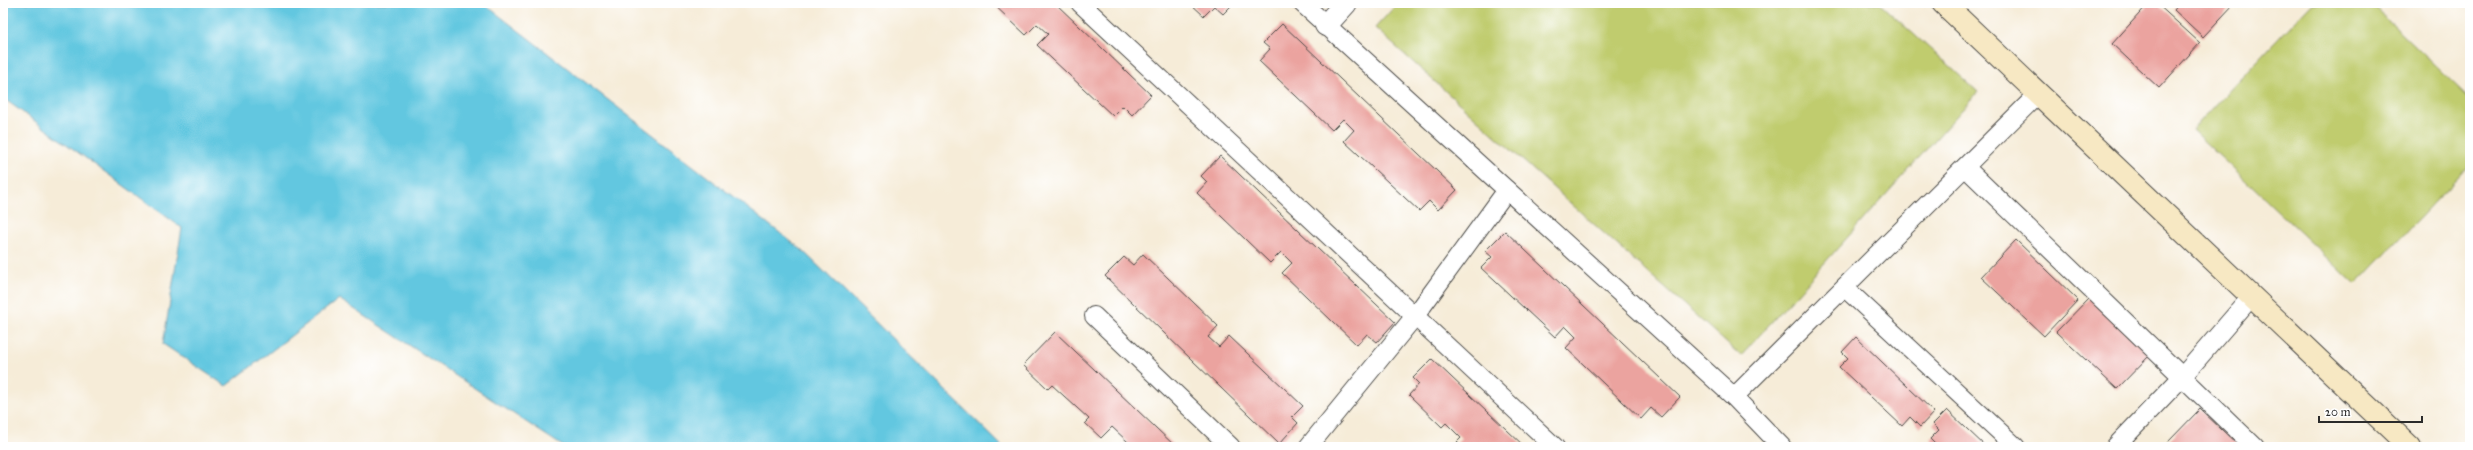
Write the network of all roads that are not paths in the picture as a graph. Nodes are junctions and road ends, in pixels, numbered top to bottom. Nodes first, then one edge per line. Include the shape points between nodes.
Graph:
1 (1080, 3) edge
2 (1302, 3) edge
3 (1346, 3) edge
4 (1943, 3) edge
5 (1326, 25) junction
6 (2038, 94) junction
7 (1965, 167) junction
8 (1507, 190) junction
9 (1845, 288) junction
10 (2252, 296) junction
11 (1094, 316) dead end
12 (1415, 316) junction
13 (2182, 377) junction
14 (1734, 397) junction
15 (1231, 447) edge
16 (1308, 447) edge
17 (1555, 447) edge
18 (1782, 447) edge
19 (2016, 447) edge
20 (2115, 447) edge
21 (2255, 447) edge
22 (2410, 447) edge

1 - 12 lane
2 - 5 lane
3 - 5 street
4 - 6 street
5 - 8 lane
6 - 7 lane
6 - 10 street
7 - 9 lane
7 - 13 lane
8 - 12 lane
8 - 14 lane
9 - 14 lane
9 - 19 lane
10 - 13 lane
10 - 22 street
11 - 15 lane
12 - 16 lane
12 - 17 lane
13 - 20 lane
13 - 21 lane
14 - 18 lane

